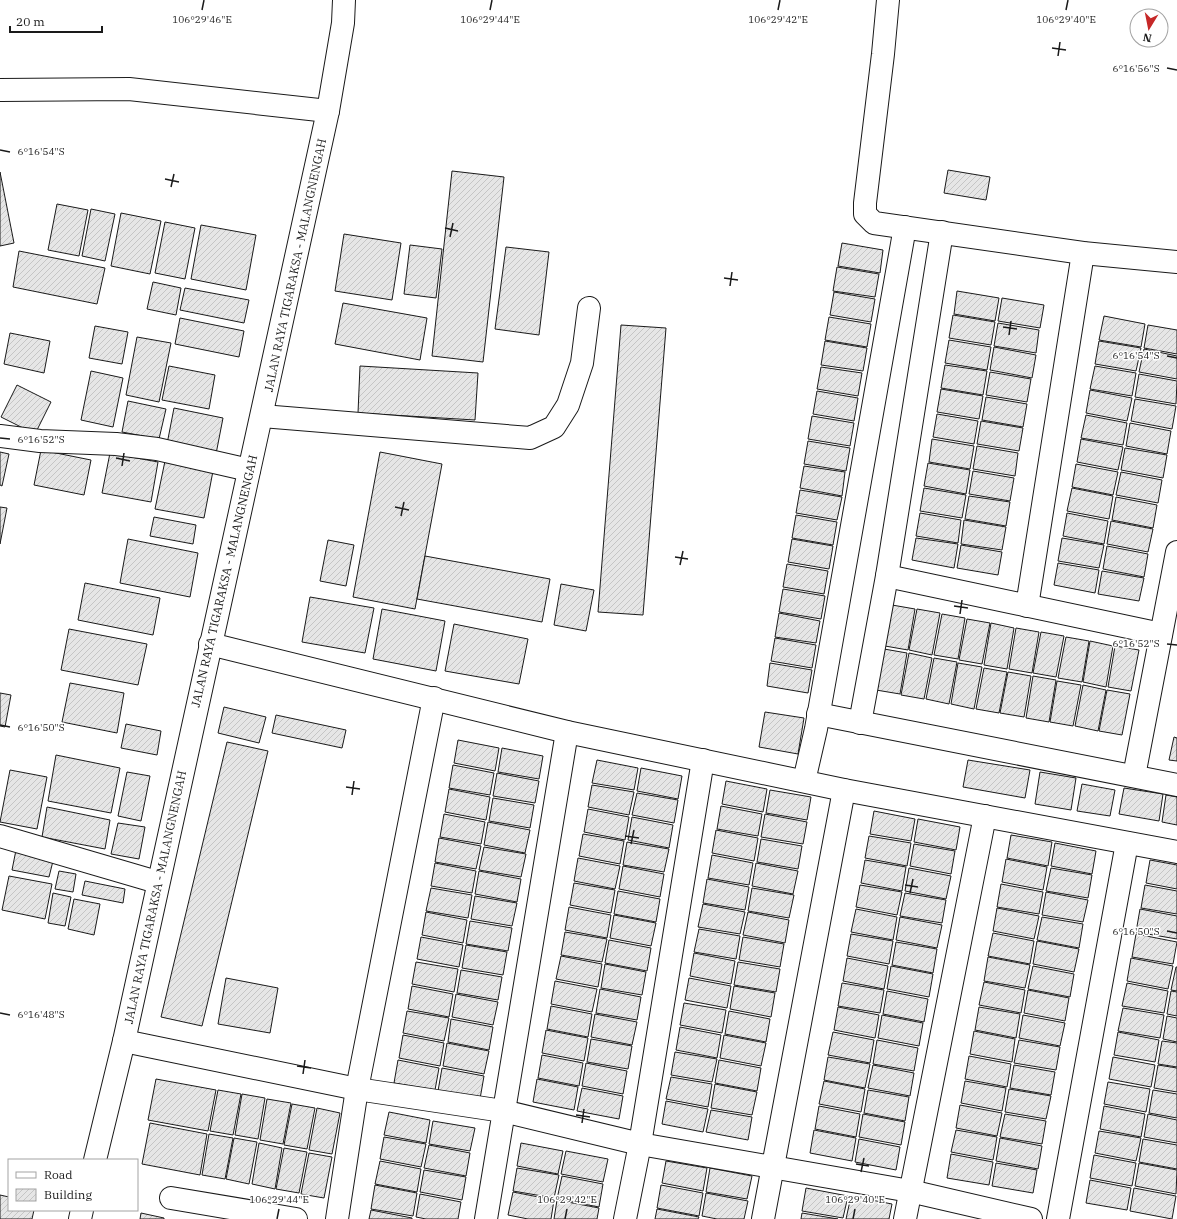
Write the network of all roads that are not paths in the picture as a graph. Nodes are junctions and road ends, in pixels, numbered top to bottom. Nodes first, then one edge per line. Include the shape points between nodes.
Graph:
1 (344, 0) edge
2 (888, 0) edge
3 (0, 90) edge
4 (328, 111) junction
5 (905, 226) junction
6 (942, 232) junction
7 (1083, 253) junction
8 (1177, 262) edge
9 (589, 308) dead end
10 (262, 416) junction
11 (0, 436) edge
12 (249, 470) junction
13 (1177, 552) edge
14 (887, 576) junction
15 (1027, 606) junction
16 (1161, 634) junction
17 (210, 644) junction
18 (434, 698) junction
19 (818, 714) junction
20 (860, 722) junction
21 (567, 732) junction
22 (703, 760) junction
23 (1134, 776) junction
24 (804, 781) junction
25 (1177, 785) edge
26 (844, 790) junction
27 (985, 816) junction
28 (0, 836) edge
29 (1127, 843) junction
30 (1177, 852) edge
31 (157, 882) junction
32 (124, 1041) junction
33 (357, 1089) junction
34 (503, 1111) junction
35 (640, 1144) junction
36 (95, 1159) edge
37 (772, 1168) junction
38 (910, 1191) junction
39 (171, 1198) dead end
40 (296, 1219) edge
41 (337, 1219) edge
42 (486, 1219) edge
43 (625, 1219) edge
44 (763, 1219) edge
45 (905, 1219) edge
46 (1031, 1219) edge
47 (1058, 1219) edge

1 - 4 street, JALAN RAYA TIGARAKSA - MALANGNENGAH via 343,23
2 - 5 street via 865,214 874,223
3 - 4 street via 130,89
4 - 10 street, JALAN RAYA TIGARAKSA - MALANGNENGAH
5 - 6 street
5 - 19 street
6 - 7 street
6 - 14 street
7 - 8 street
7 - 15 street
9 - 10 street via 582,363 568,405 554,427 530,438
10 - 12 street, JALAN RAYA TIGARAKSA - MALANGNENGAH
11 - 12 street via 157,449
12 - 17 street, JALAN RAYA TIGARAKSA - MALANGNENGAH
13 - 16 street
14 - 15 street
14 - 20 street
15 - 16 street
16 - 23 street
17 - 18 street
17 - 31 street, JALAN RAYA TIGARAKSA - MALANGNENGAH
18 - 21 street
18 - 33 street
19 - 20 street
19 - 24 street
20 - 23 street
21 - 22 street
21 - 34 street
22 - 24 street
22 - 35 street
23 - 25 street
24 - 26 street
26 - 27 street
26 - 37 street
27 - 29 street
27 - 38 street
28 - 31 street
29 - 30 street
29 - 47 street
31 - 32 street, JALAN RAYA TIGARAKSA - MALANGNENGAH
32 - 33 street
32 - 36 street, JALAN RAYA TIGARAKSA - MALANGNENGAH
33 - 34 street
33 - 41 street
34 - 35 street
34 - 42 street
35 - 37 street
35 - 43 street
37 - 38 street
37 - 44 street
38 - 45 street
38 - 46 street
39 - 40 street

